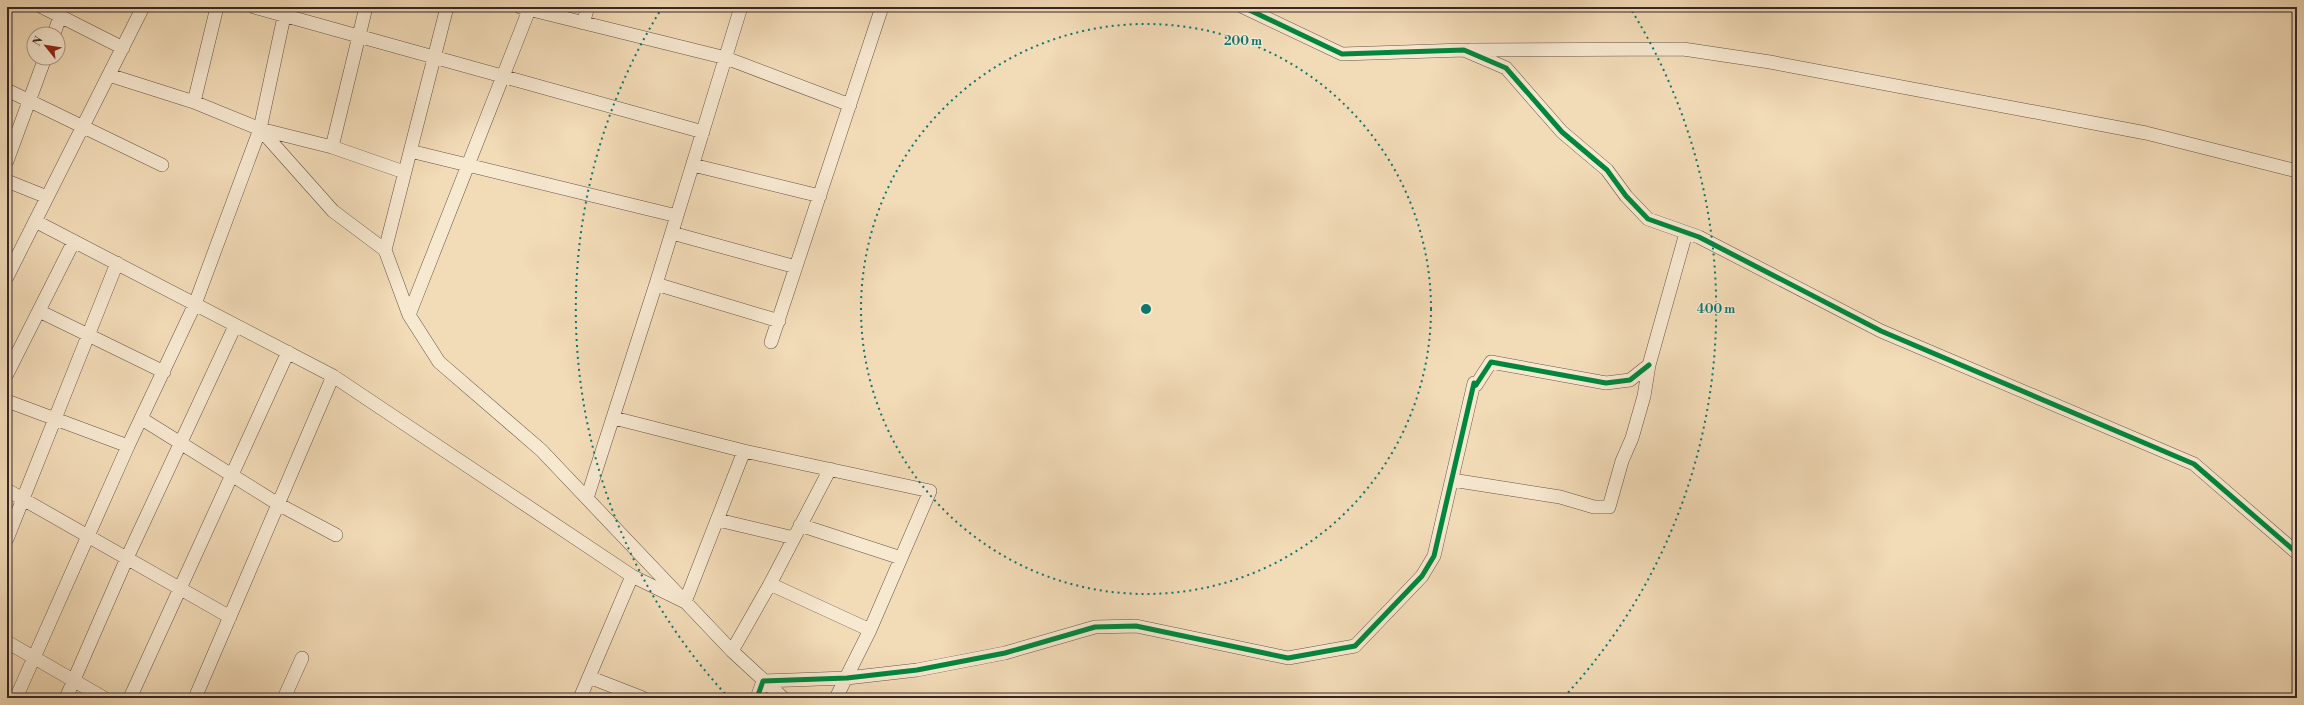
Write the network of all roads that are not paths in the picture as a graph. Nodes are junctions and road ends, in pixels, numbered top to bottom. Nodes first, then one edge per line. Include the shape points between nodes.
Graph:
1 (42, 7) edge
2 (143, 7) edge
3 (217, 7) edge
4 (254, 7) edge
5 (366, 7) edge
6 (447, 7) edge
7 (588, 7) edge
8 (742, 7) edge
9 (882, 7) edge
10 (1243, 7) edge
11 (525, 9) edge
12 (285, 11) edge
13 (60, 16) junction
14 (583, 23) junction
15 (57, 26) edge
16 (359, 35) junction
17 (123, 48) junction
18 (1464, 50) junction
19 (434, 57) junction
20 (726, 58) junction
21 (42, 66) edge
22 (109, 75) junction
23 (503, 76) junction
24 (7, 90) edge
25 (29, 100) junction
26 (194, 102) junction
27 (850, 105) junction
28 (83, 127) junction
29 (260, 129) junction
30 (703, 132) junction
31 (332, 147) junction
32 (410, 151) junction
33 (7, 161) edge
34 (162, 165) dead end
35 (468, 165) junction
36 (693, 166) junction
37 (2297, 171) edge
38 (404, 172) junction
39 (7, 181) edge
40 (820, 196) junction
41 (47, 197) junction
42 (678, 216) junction
43 (35, 221) junction
44 (672, 233) junction
45 (1686, 233) junction
46 (74, 241) junction
47 (385, 250) junction
48 (117, 263) junction
49 (796, 267) junction
50 (7, 278) edge
51 (656, 284) junction
52 (195, 304) junction
53 (39, 311) junction
54 (409, 315) junction
55 (779, 321) junction
56 (235, 326) junction
57 (87, 335) junction
58 (771, 342) dead end
59 (288, 352) junction
60 (1649, 365) junction
61 (164, 372) junction
62 (7, 374) edge
63 (334, 376) junction
64 (7, 401) edge
65 (54, 418) junction
66 (614, 418) junction
67 (142, 419) junction
68 (181, 444) junction
69 (128, 446) junction
70 (744, 451) junction
71 (830, 470) junction
72 (232, 475) junction
73 (1452, 480) junction
74 (7, 490) edge
75 (587, 498) junction
76 (24, 499) junction
77 (278, 504) junction
78 (718, 520) junction
79 (800, 525) junction
80 (336, 535) dead end
81 (89, 536) junction
82 (794, 538) junction
83 (7, 539) edge
84 (2297, 553) edge
85 (127, 558) junction
86 (901, 558) junction
87 (632, 576) junction
88 (770, 584) junction
89 (180, 588) junction
90 (686, 602) junction
91 (230, 617) junction
92 (870, 630) junction
93 (7, 642) edge
94 (732, 651) junction
95 (35, 658) junction
96 (302, 658) dead end
97 (589, 677) junction
98 (847, 678) junction
99 (74, 681) junction
100 (763, 681) junction
101 (16, 698) edge
102 (66, 698) edge
103 (104, 698) edge
104 (130, 698) edge
105 (195, 698) edge
106 (284, 698) edge
107 (580, 698) edge
108 (643, 698) edge
109 (757, 698) edge
110 (783, 698) edge
111 (836, 698) edge

1 - 13 street
2 - 17 street
3 - 26 street
4 - 12 street
5 - 16 street
6 - 19 street
7 - 14 street
8 - 20 street
9 - 27 street
10 - 18 street via 1342,54
11 - 14 street
11 - 23 street
12 - 16 street
12 - 29 street
13 - 15 street
13 - 17 street
14 - 20 street
16 - 19 street
16 - 31 street
17 - 22 street
18 - 37 street via 1683,49 1770,62 2146,133
18 - 45 street via 1506,68 1562,132 1607,170 1648,220
19 - 23 street
19 - 32 street
20 - 27 street
20 - 30 street
21 - 25 street
22 - 26 street
22 - 28 street
23 - 30 street
23 - 35 street
24 - 25 street
25 - 28 street
25 - 33 street
26 - 29 street
27 - 40 street
28 - 34 street
28 - 41 street
29 - 31 street
29 - 47 street via 333,211
29 - 52 street
30 - 36 street
31 - 38 street
32 - 35 street
32 - 38 street
35 - 42 street
35 - 54 street
36 - 40 street
36 - 42 street
38 - 47 street
39 - 41 street
40 - 49 street
41 - 43 street
42 - 44 street
43 - 46 street
43 - 50 street
44 - 49 street
44 - 51 street
45 - 60 street
45 - 84 street via 1699,237 1881,331 2194,464
46 - 48 street
46 - 53 street
47 - 54 street
48 - 52 street
48 - 57 street
49 - 55 street
51 - 55 street
51 - 66 street
52 - 56 street
52 - 61 street
53 - 57 street
53 - 62 street
54 - 75 street via 439,362 541,450
55 - 58 street
56 - 59 street
56 - 68 street
57 - 61 street
57 - 65 street
59 - 63 street
59 - 72 street
60 - 73 street via 1630,380 1606,383 1491,362 1476,385 1474,383
60 - 73 street via 1644,396 1609,507 1594,507 1560,497
61 - 67 street
63 - 77 street
63 - 87 street
64 - 65 street
65 - 69 street
65 - 76 street
66 - 70 street
66 - 75 street
67 - 68 street
67 - 69 street
68 - 72 street
68 - 85 street
69 - 81 street
70 - 71 street
70 - 78 street
71 - 79 street
71 - 86 street via 930,491
72 - 77 street
72 - 89 street
73 - 98 street via 1434,556 1422,576 1355,646 1288,658 1136,626 1095,627 1005,653 917,670
74 - 76 street
75 - 90 street
76 - 81 street
76 - 83 street
77 - 80 street
77 - 91 street
78 - 82 street
78 - 90 street
79 - 82 street
79 - 86 street
81 - 85 street
81 - 95 street
82 - 88 street
85 - 89 street
85 - 99 street
86 - 92 street
87 - 90 street
87 - 97 street
88 - 92 street
88 - 94 street
89 - 91 street
89 - 104 street
90 - 94 street
91 - 105 street
92 - 98 street
93 - 95 street
94 - 100 street
95 - 99 street
95 - 101 street
96 - 106 street
97 - 107 street
97 - 108 street
98 - 100 street
98 - 111 street
99 - 102 street
99 - 103 street
100 - 109 street
100 - 110 street

